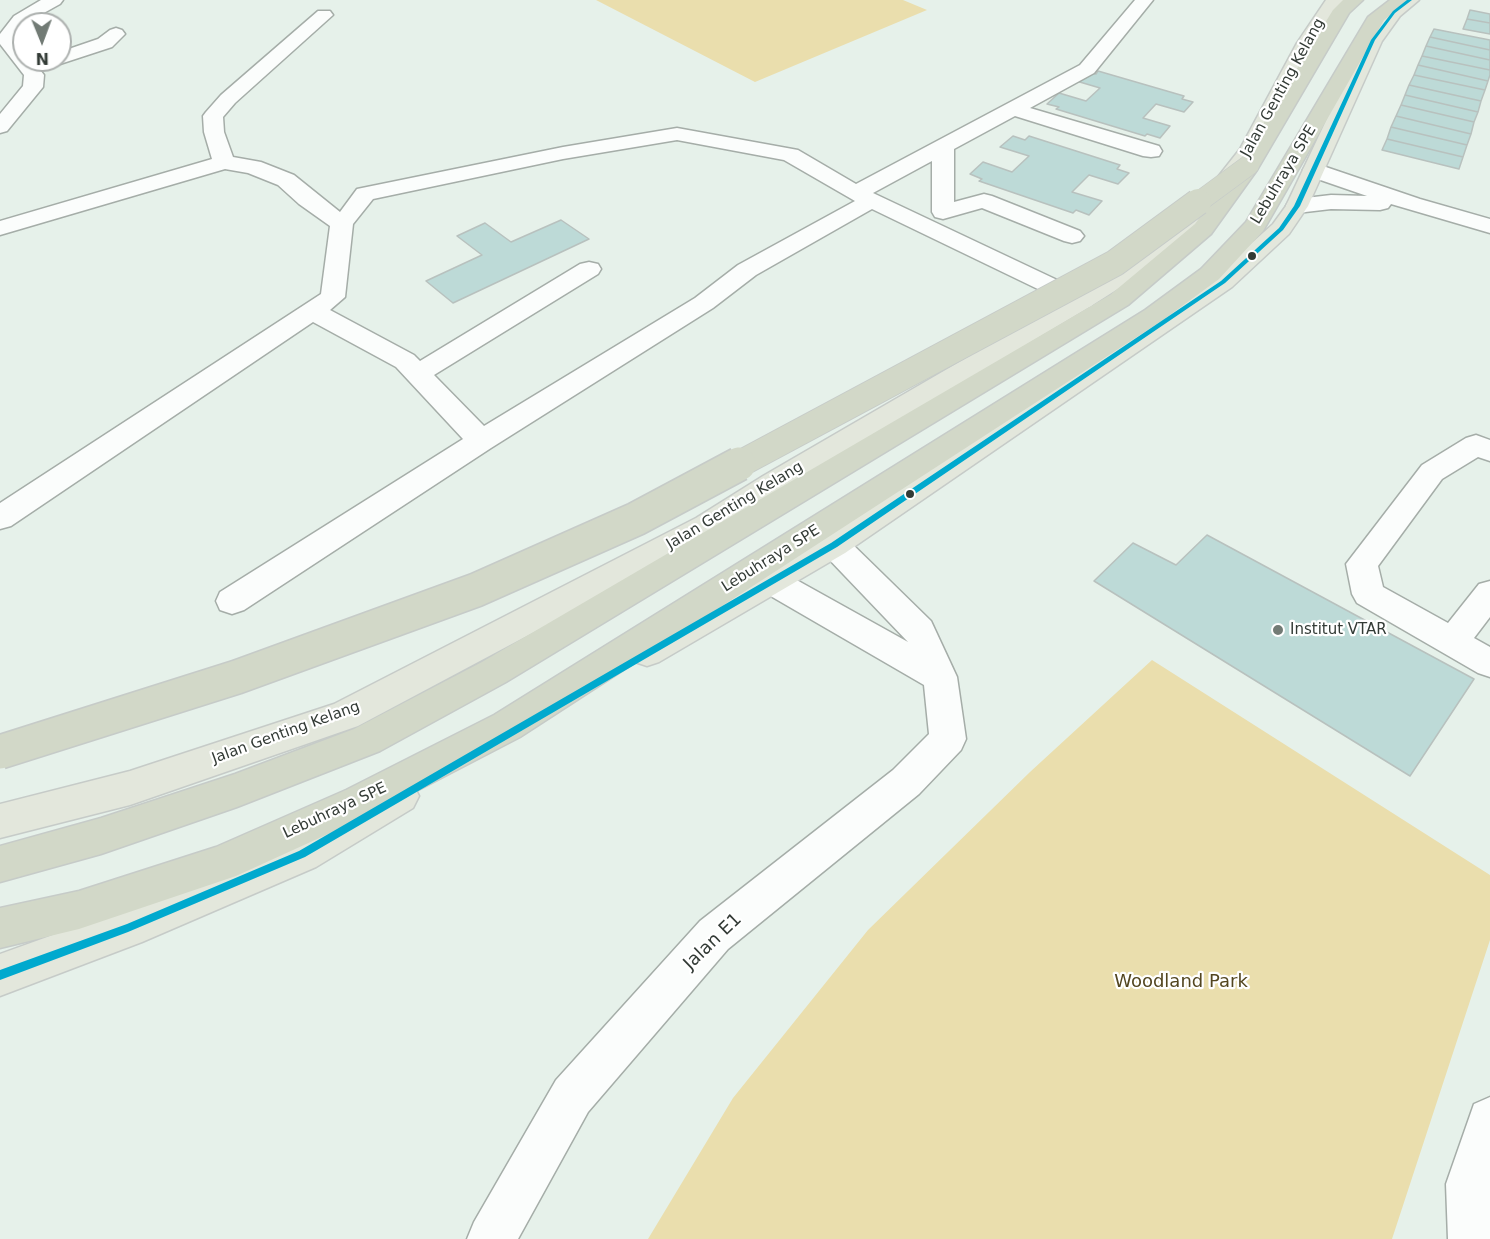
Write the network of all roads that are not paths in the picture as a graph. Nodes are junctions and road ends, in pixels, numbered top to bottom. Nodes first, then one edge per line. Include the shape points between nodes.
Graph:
1 (54, 0) edge
2 (1144, 0) edge
3 (1335, 0) edge
4 (1354, 0) edge
5 (1401, 0) edge
6 (1410, 0) edge
7 (34, 12) edge
8 (324, 15) dead end
9 (12, 31) edge
10 (117, 34) dead end
11 (12, 47) edge
12 (72, 54) edge
13 (31, 72) edge
14 (1013, 109) junction
15 (0, 127) edge
16 (943, 147) junction
17 (1151, 151) dead end
18 (224, 162) junction
19 (1249, 165) junction
20 (1314, 170) junction
21 (864, 197) junction
22 (1412, 204) junction
23 (1296, 206) junction
24 (342, 224) junction
25 (1490, 226) edge
26 (0, 228) edge
27 (1072, 236) dead end
28 (589, 269) dead end
29 (1082, 301) junction
30 (313, 311) junction
31 (417, 374) junction
32 (481, 441) junction
33 (1490, 451) edge
34 (0, 518) edge
35 (834, 545) junction
36 (773, 582) junction
37 (1490, 593) edge
38 (232, 601) dead end
39 (1452, 642) junction
40 (1490, 663) edge
41 (940, 677) junction
42 (0, 752) edge
43 (0, 821) edge
44 (0, 864) edge
45 (0, 928) edge
46 (0, 975) edge
47 (1490, 1120) edge
48 (491, 1239) edge
49 (1472, 1239) edge

1 - 7 street
2 - 14 street via 1087,69
3 - 29 main road, Jalan Genting Kelang via 1306,43 1250,152 1200,216 1152,257
4 - 19 highway via 1342,10
5 - 45 highway, Lebuhraya SPE via 1377,17 1255,226 1210,274 1154,315 507,726 359,802 222,863 78,910
6 - 20 main road via 1394,12 1373,40
8 - 18 street via 213,116
9 - 11 street via 6,39
10 - 12 street via 105,43
13 - 15 street via 33,87
14 - 16 street
14 - 17 street
16 - 21 street
16 - 27 street via 943,212 984,201
18 - 24 street via 253,167 286,180
18 - 26 street
19 - 42 highway, bridge via 1115,263 636,519 476,590 400,618 237,677
19 - 44 highway via 1203,229 1119,300 494,672 367,740 101,836
20 - 22 street
20 - 23 main road
21 - 24 street via 789,155 677,134 562,153 365,194
21 - 29 street
21 - 32 street via 747,270 704,303
22 - 23 street via 1331,202
22 - 25 street
23 - 35 main road via 1281,229 1223,282
24 - 30 street via 333,297
28 - 31 street
29 - 43 main road, Jalan Genting Kelang via 707,526 345,715 130,788
30 - 31 street via 405,361
30 - 34 street
31 - 32 street
32 - 38 street
33 - 39 street via 1476,446 1432,472 1362,564 1368,594
35 - 36 main road
35 - 41 street, Jalan E1 via 919,630
36 - 41 street
36 - 46 main road via 302,854 128,928
37 - 39 street
39 - 40 street
41 - 48 street, Jalan E1 via 948,739 906,782 714,935 572,1096
47 - 49 street via 1470,1184

